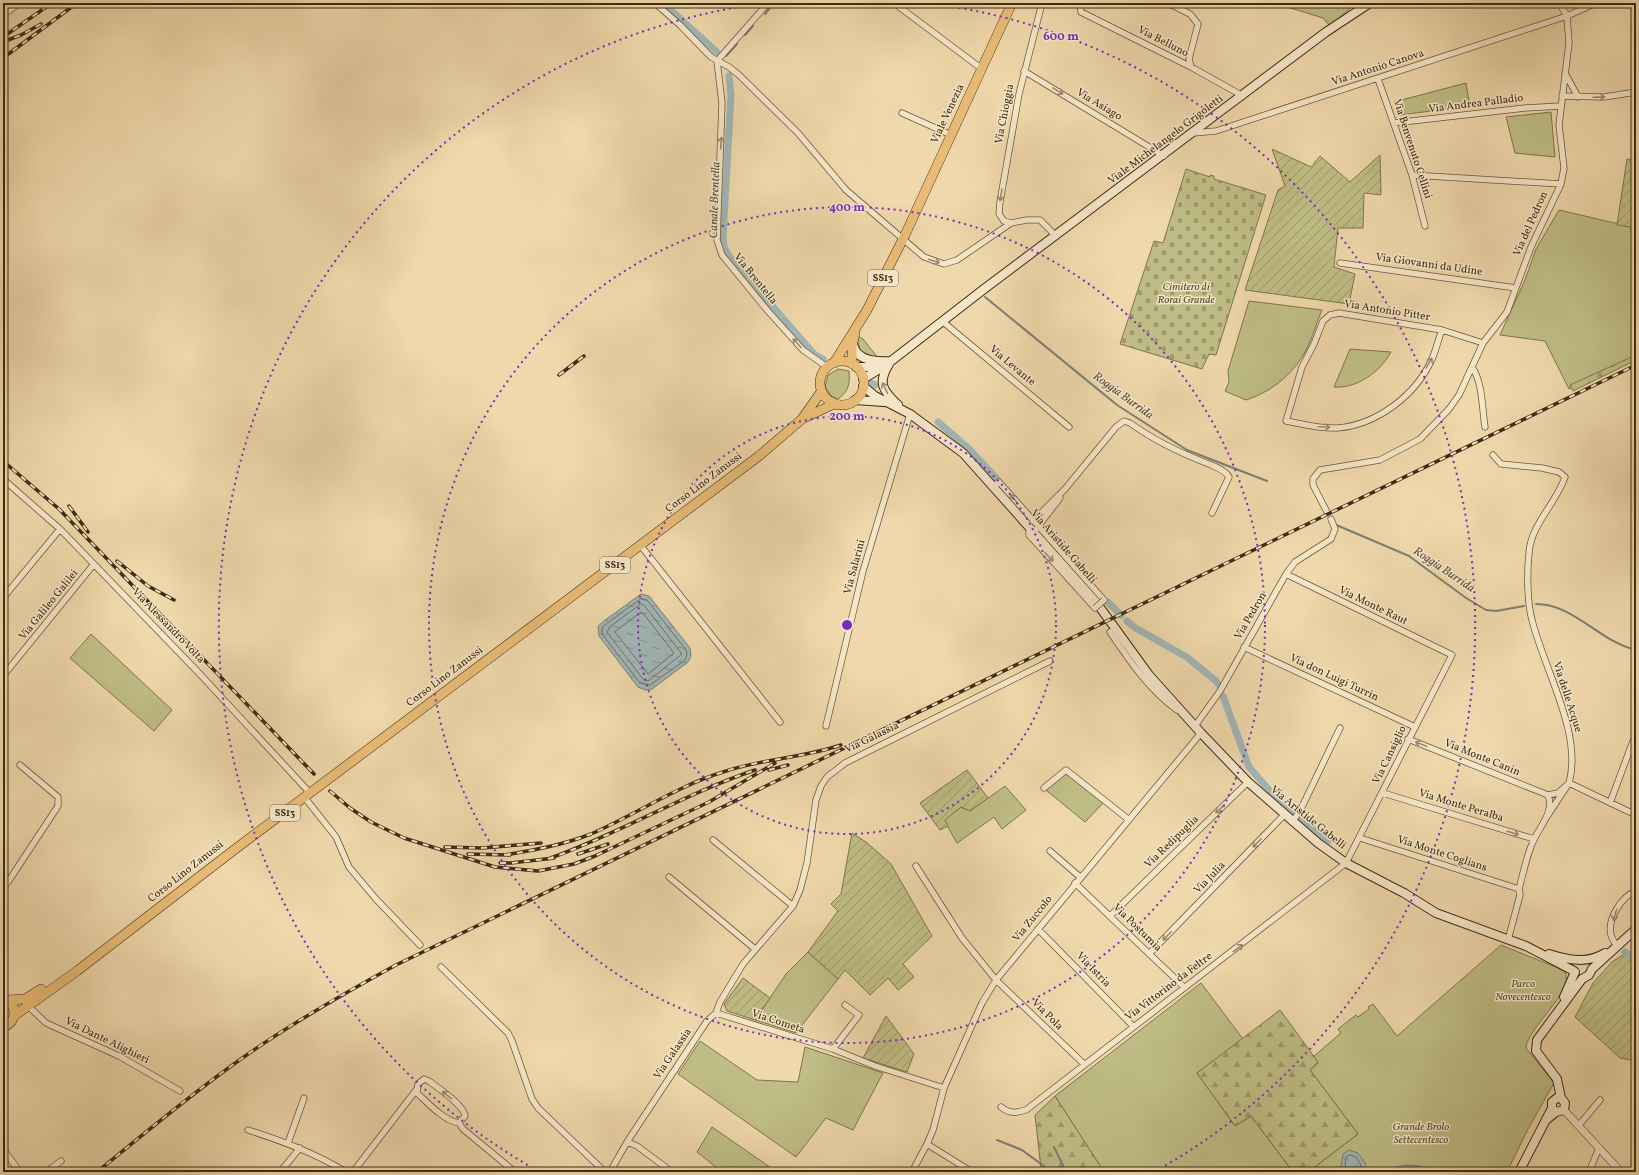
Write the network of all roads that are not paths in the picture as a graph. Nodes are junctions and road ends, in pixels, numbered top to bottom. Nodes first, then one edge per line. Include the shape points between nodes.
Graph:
1 (20, 3) edge
2 (655, 3) edge
3 (768, 3) edge
4 (894, 3) edge
5 (1012, 3) edge
6 (1042, 3) edge
7 (1080, 3) edge
8 (1168, 3) edge
9 (1370, 3) edge
10 (1559, 3) edge
11 (1596, 3) edge
12 (3, 15) edge
13 (1567, 16) junction
14 (716, 61) junction
15 (1191, 67) junction
16 (982, 69) junction
17 (1024, 71) junction
18 (1565, 73) junction
19 (1378, 79) junction
20 (1636, 92) edge
21 (1243, 96) junction
22 (1562, 96) junction
23 (1578, 98) junction
24 (1561, 106) junction
25 (902, 113) dead end
26 (1394, 124) junction
27 (1193, 134) junction
28 (951, 135) junction
29 (1164, 156) junction
30 (1412, 175) junction
31 (1561, 184) junction
32 (1011, 223) junction
33 (1425, 226) dead end
34 (1056, 236) junction
35 (904, 237) junction
36 (1340, 263) dead end
37 (1516, 288) junction
38 (860, 321) junction
39 (942, 321) junction
40 (1442, 330) junction
41 (853, 340) junction
42 (1483, 343) junction
43 (891, 361) junction
44 (830, 365) junction
45 (854, 365) junction
46 (1472, 367) junction
47 (863, 382) junction
48 (821, 392) junction
49 (855, 400) junction
50 (885, 402) junction
51 (834, 404) junction
52 (907, 412) junction
53 (802, 419) junction
54 (1069, 427) dead end
55 (1485, 427) dead end
56 (1492, 455) dead end
57 (3, 479) edge
58 (1327, 512) dead end
59 (1212, 513) dead end
60 (1331, 519) dead end
61 (1034, 526) junction
62 (60, 529) junction
63 (641, 546) junction
64 (94, 564) junction
65 (1286, 574) junction
66 (3, 598) edge
67 (1110, 632) dead end
68 (1244, 647) junction
69 (1452, 655) joint
70 (1050, 661) dead end
71 (3, 676) edge
72 (1186, 716) junction
73 (780, 722) dead end
74 (826, 726) dead end
75 (1415, 727) junction
76 (1340, 728) dead end
77 (1198, 729) junction
78 (1408, 739) junction
79 (1636, 742) edge
80 (20, 765) dead end
81 (1248, 782) junction
82 (1569, 783) junction
83 (1044, 788) dead end
84 (1382, 792) junction
85 (1548, 795) junction
86 (308, 796) junction
87 (1610, 803) junction
88 (1284, 815) junction
89 (1548, 815) junction
90 (1636, 815) edge
91 (1128, 819) junction
92 (1294, 819) junction
93 (1360, 838) junction
94 (1534, 839) junction
95 (713, 840) dead end
96 (1050, 851) dead end
97 (1346, 863) junction
98 (916, 866) dead end
99 (669, 877) dead end
100 (1080, 877) junction
101 (1075, 883) junction
102 (3, 886) edge
103 (1519, 889) junction
104 (1636, 891) edge
105 (793, 906) junction
106 (1110, 916) junction
107 (1038, 929) junction
108 (1636, 929) edge
109 (1508, 940) junction
110 (420, 945) dead end
111 (1526, 946) junction
112 (1617, 946) junction
113 (755, 949) junction
114 (99, 952) junction
115 (1150, 954) junction
116 (1579, 960) junction
117 (1588, 961) junction
118 (441, 967) dead end
119 (1592, 969) junction
120 (1574, 972) junction
121 (1586, 977) junction
122 (996, 980) junction
123 (1184, 987) junction
124 (5, 999) edge
125 (845, 1004) dead end
126 (28, 1006) junction
127 (716, 1013) junction
128 (1557, 1014) junction
129 (14, 1016) junction
130 (1133, 1026) junction
131 (3, 1027) edge
132 (833, 1049) junction
133 (1084, 1064) junction
134 (944, 1088) junction
135 (417, 1089) junction
136 (180, 1091) dead end
137 (304, 1098) dead end
138 (1559, 1098) junction
139 (1600, 1100) dead end
140 (1001, 1107) dead end
141 (1559, 1109) junction
142 (459, 1123) junction
143 (1579, 1126) junction
144 (248, 1130) dead end
145 (627, 1142) junction
146 (288, 1143) junction
147 (927, 1144) junction
148 (300, 1148) junction
149 (1599, 1148) junction
150 (3, 1149) edge
151 (61, 1161) dead end
152 (20, 1172) edge
153 (46, 1172) edge
154 (280, 1172) edge
155 (346, 1172) edge
156 (353, 1172) edge
157 (515, 1172) edge
158 (605, 1172) edge
159 (610, 1172) edge
160 (672, 1172) edge
161 (912, 1172) edge
162 (972, 1172) edge
163 (1518, 1172) edge
164 (1589, 1172) edge
165 (1621, 1172) edge

1 - 12 street
2 - 14 street
3 - 14 street
4 - 16 street
5 - 16 main road, Viale Venezia / SS13
6 - 17 street, Via Chioggia
7 - 15 street, Via Belluno via 1081,12
8 - 15 street via 1190,14 1198,24 1188,59
9 - 21 main road, Viale Michelangelo Grigoletti via 1326,32
10 - 13 street
11 - 13 street, Via Antonio Canova
13 - 18 street, Via del Pedron via 1569,43
13 - 19 street, Via Antonio Canova
14 - 35 street via 729,67 798,133 846,190
44 -> 14 street, Via Brentella via 803,350 722,255 717,234 722,103
15 - 21 street, Via Belluno
16 - 28 main road, Viale Venezia / SS13
17 -> 29 street, Via Asiago
17 -> 32 street, Via Chioggia via 1006,160 999,214 1004,221
18 - 22 street, Via del Pedron
18 - 23 street
19 - 26 street, Via Benvenuto Cellini
19 - 27 street, Via Antonio Canova via 1216,131
23 -> 20 street
21 - 27 main road, Viale Michelangelo Grigoletti
22 - 23 street
22 - 24 street, Via del Pedron
24 - 26 street, Via Andrea Palladio
24 - 31 street, Via del Pedron via 1559,125 1564,168
25 - 28 street
26 - 30 street, Via Benvenuto Cellini
27 - 29 main road, Viale Michelangelo Grigoletti
28 - 35 main road, Viale Venezia / SS13
29 - 34 main road, Viale Michelangelo Grigoletti
30 - 31 street
30 - 33 street, Via Benvenuto Cellini
31 - 37 street, Via del Pedron via 1531,247
32 - 34 street via 1040,220
35 -> 32 street via 924,258 944,264 957,260
34 - 39 main road, Viale Michelangelo Grigoletti
35 - 38 main road, SS13
36 - 37 street, Via Giovanni da Udine
37 - 42 street, Via del Pedron via 1507,312
38 - 41 main road
38 - 44 main road
39 - 43 main road
39 - 54 street, Via Levante
40 -> 40 street, Via Antonio Pitter via 1339,313 1330,315 1323,320 1302,367 1286,421 1338,428 1372,418 1388,410 1411,390 1420,377 1431,360
40 - 42 street, Via Antonio Pitter
41 - 43 main road via 855,350 863,357 875,361
41 - 45 main road
42 - 46 street, Via del Pedron
43 - 45 main road via 873,367
43 - 47 main road
52 -> 43 main road, Via Aristide Gabelli via 884,390 882,378
44 - 45 main road via 840,361
44 - 48 main road via 821,376
45 - 47 main road
46 - 55 street via 1478,382
46 - 58 street via 1459,395 1449,409 1420,439 1380,460 1320,470 1313,479 1313,485
47 - 49 main road via 859,396
47 - 50 main road, Via Aristide Gabelli
48 - 51 main road
48 - 53 main road, Corso Lino Zanussi
49 - 50 main road, Via Aristide Gabelli
49 - 51 main road via 845,405
50 - 52 main road, Via Aristide Gabelli
51 - 53 main road, Corso Lino Zanussi
52 - 61 main road, Via Aristide Gabelli via 963,453
52 - 74 street, Via Salarini
53 - 63 main road, Corso Lino Zanussi / SS13
56 - 82 street, Via delle Acque via 1501,464 1542,468 1559,472 1565,477 1530,540 1528,554 1531,618 1568,724 1572,761
57 - 62 street, Via Alessandro Volta
59 - 61 street via 1228,483 1228,474 1158,442 1127,422 1122,422
60 - 65 street, Via Pedron via 1335,528 1331,539 1295,562
61 -> 61 street, bridge via 1029,535 1095,608 1104,600
61 - 72 main road, Via Aristide Gabelli via 1096,602 1150,675
62 - 64 street, Via Alessandro Volta
62 - 66 street
63 - 73 street
63 - 86 main road, Corso Lino Zanussi / SS13
64 - 71 street, Via Galileo Galilei
64 - 86 street, Via Alessandro Volta
65 - 68 street, Via Pedron
65 - 69 street, Via Monte Raut
67 - 72 street, Via Aristide Gabelli via 1137,671 1160,698
68 - 75 street, Via don Luigi Turrin
68 - 77 street, Via Pedron
69 - 75 street, Via Cansiglio
70 - 105 street, Via Galassia via 834,770 821,786 816,800 807,863
72 - 77 main road, Via Aristide Gabelli
75 - 78 street, Via Cansiglio
76 - 92 street
77 - 81 main road, Via Aristide Gabelli
77 - 91 street, Via Zuccolo
78 - 84 street, Via Cansiglio
85 -> 78 street, Via Monte Canin
79 - 87 street via 1633,741
80 - 102 street via 58,797 58,806
81 - 88 main road, Via Aristide Gabelli
81 -> 106 street, Via Redipuglia
82 - 85 street via 1558,793
82 - 87 street
82 - 89 street, Via delle Acque
83 - 91 street via 1066,770
84 - 93 street, Via Cansiglio
84 -> 94 street, Via Monte Peralba
85 - 89 street
86 - 110 street, Via Alessandro Volta via 336,837 349,866
86 - 114 main road, Corso Lino Zanussi / SS13
87 - 90 street
88 - 92 main road, Via Aristide Gabelli
88 -> 115 street, Via Julia
89 - 94 street, Via delle Acque
91 - 100 street, Via Zuccolo
92 - 97 main road, Via Aristide Gabelli
93 - 97 street, Via Cansiglio
93 - 103 street, Via Monte Coglians
94 - 103 street, Via delle Acque
95 - 105 street
96 - 100 street
97 - 109 main road, Via Aristide Gabelli via 1436,913
123 -> 97 street, Via Vittorino da Feltre
98 - 122 street, Via Pola via 962,938
99 - 113 street
100 - 101 street, Via Zuccolo
101 - 106 street, Via Postumia
101 - 107 street, Via Zuccolo
103 - 109 street, Via delle Acque via 1520,896
104 -> 112 street via 1628,894 1616,910 1610,931
105 - 113 street, Via Galassia
106 - 115 street, Via Postumia
107 - 122 street, Via Zuccolo
107 - 130 street, Via Istria
108 - 112 main road
109 - 111 main road, Via Aristide Gabelli
111 - 116 main road, Via Aristide Gabelli
111 - 120 main road, Via Aristide Gabelli
112 - 117 main road
112 - 119 main road
113 - 127 street, Via Galassia via 734,977
114 - 124 main road, Corso Lino Zanussi / SS13 via 32,995 18,1000
114 - 126 main road, Corso Lino Zanussi / SS13
115 - 123 street, Via Postumia
116 - 117 main road
116 - 120 main road via 1574,965
117 - 119 main road
118 - 158 street via 508,1033 532,1099 538,1108
119 - 121 main road
120 - 121 main road via 1579,977
120 - 128 main road
121 - 128 main road via 1579,982
122 - 133 street, Via Pola
122 - 134 street, Via Zuccolo via 982,1003
123 - 130 street, Via Vittorino da Feltre
124 - 129 main road via 13,1006
125 - 132 street via 859,1015
126 - 129 main road, Corso Lino Zanussi / SS13
126 - 136 street, Via Dante Alighieri via 46,1023 119,1056
127 - 132 street, Via Cometa
127 - 145 street, Via Galassia via 707,1021
128 - 138 main road via 1537,1040 1536,1048 1540,1058 1557,1079
129 - 131 main road, Corso Lino Zanussi via 11,1023
130 - 133 street, Via Vittorino da Feltre
132 - 134 street, Via Cometa via 875,1066
133 - 140 street, Via Vittorino da Feltre via 1026,1110 1008,1112
134 - 147 street, Via Zuccolo via 940,1109
135 - 142 street via 417,1093 428,1103 452,1122
142 -> 135 street via 465,1116 465,1111 434,1085 424,1079 418,1084
135 - 156 street
137 - 146 street
138 - 141 main road
138 - 141 main road via 1552,1102
139 - 143 street
141 - 143 street
141 - 163 main road via 1546,1120
142 - 157 street
143 - 149 street
144 - 146 street
145 - 159 street, Via Galassia
145 - 160 street via 637,1146
146 - 148 street
147 - 161 street, Via Zuccolo
147 - 162 street
148 - 154 street
148 - 155 street
149 - 164 street
149 - 165 street
150 - 152 street
151 - 153 street

